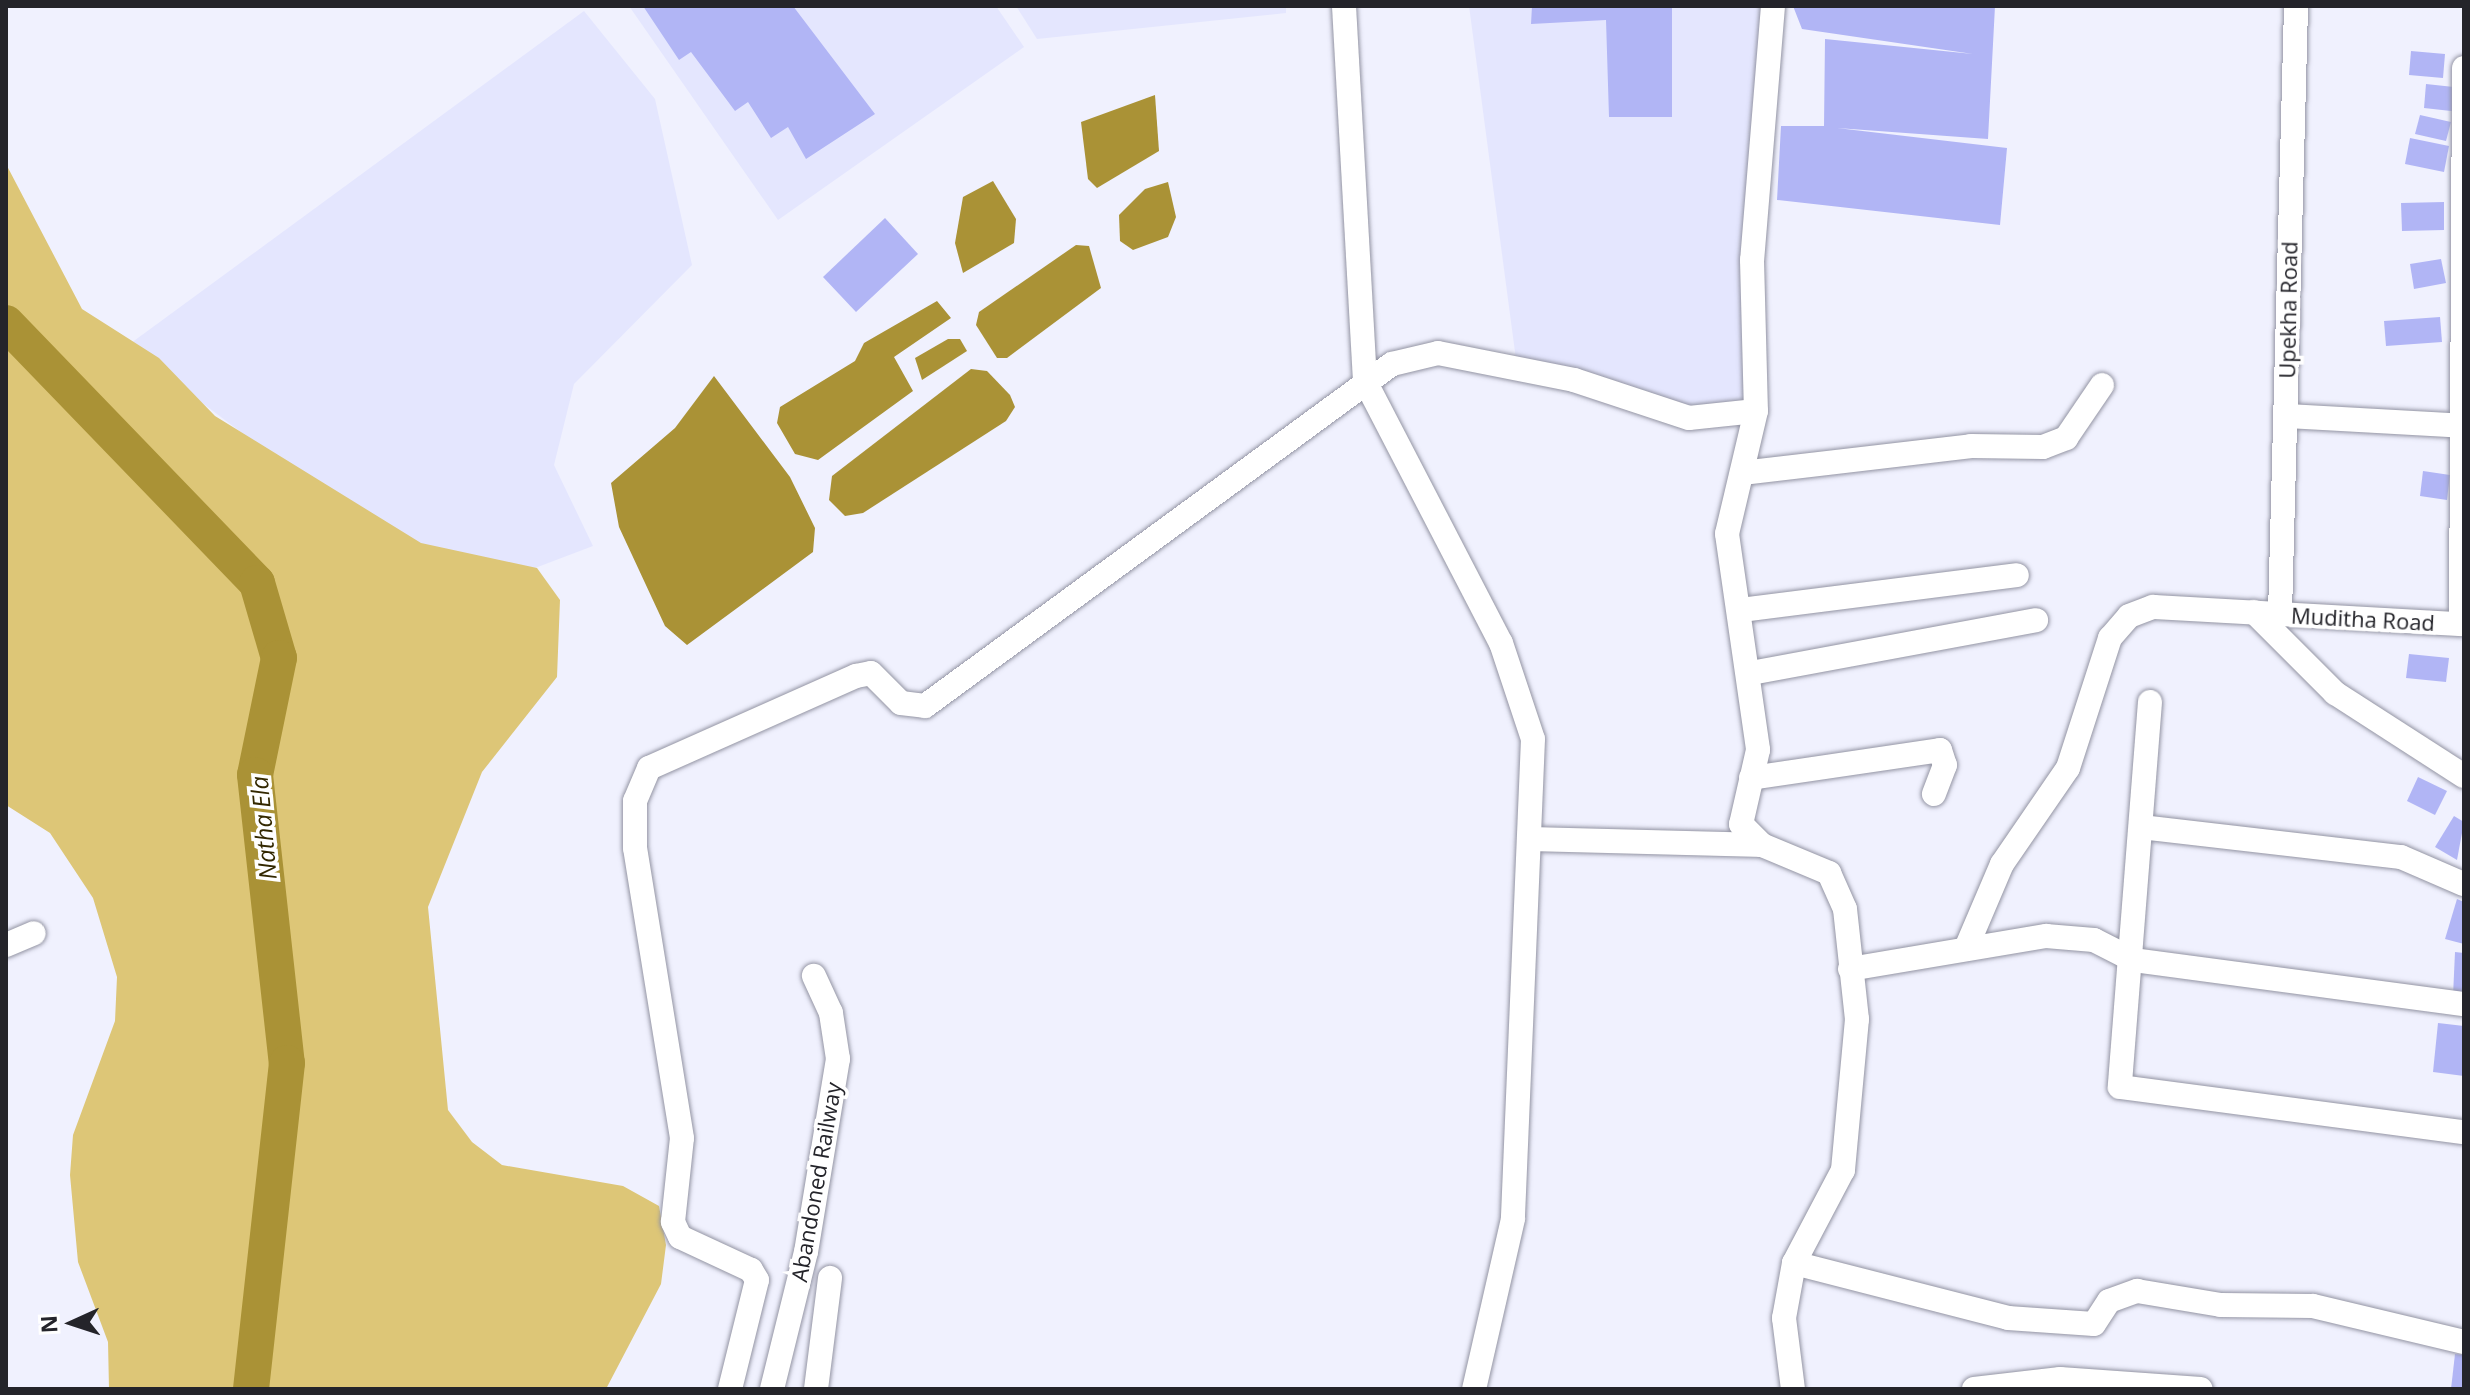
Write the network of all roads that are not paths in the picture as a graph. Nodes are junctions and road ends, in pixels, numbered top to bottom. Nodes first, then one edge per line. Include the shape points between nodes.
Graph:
1 (1344, 6) edge
2 (1773, 6) edge
3 (2296, 6) edge
4 (2464, 68) edge
5 (1365, 381) junction
6 (2102, 385) dead end
7 (1756, 411) junction
8 (2286, 416) junction
9 (2462, 426) edge
10 (1742, 473) junction
11 (2017, 575) dead end
12 (1741, 610) junction
13 (2254, 612) junction
14 (2280, 614) junction
15 (2036, 620) dead end
16 (1751, 673) junction
17 (2150, 702) dead end
18 (2464, 776) edge
19 (1751, 778) junction
20 (1934, 794) dead end
21 (2141, 827) junction
22 (1532, 839) junction
23 (1762, 845) junction
24 (2463, 884) edge
25 (34, 933) dead end
26 (6, 945) edge
27 (1967, 946) junction
28 (2133, 960) junction
29 (1850, 969) junction
30 (814, 976) dead end
31 (2464, 1004) edge
32 (2464, 1132) edge
33 (1794, 1263) junction
34 (830, 1278) dead end
35 (2464, 1342) edge
36 (730, 1389) edge
37 (772, 1389) edge
38 (816, 1389) edge
39 (1474, 1389) edge
40 (1793, 1389) edge
41 (1974, 1389) edge
42 (2201, 1389) edge

1 - 5 street
2 - 7 street via 1752,260
3 - 8 street, Upekha Road
4 - 9 street, Muditha Road
5 - 7 street via 1392,364 1438,353 1574,380 1689,418
5 - 22 street via 1501,643 1533,739
5 - 36 street via 925,706 901,703 871,673 856,676 649,768 640,780 635,848 682,1138 673,1222 680,1237 751,1270 757,1280
6 - 10 street via 2066,438 2043,447 1971,446
7 - 10 street
8 - 9 street
8 - 14 street, Upekha Road
9 - 14 street, Muditha Road via 2461,624
10 - 12 street via 1727,565
11 - 12 street
12 - 16 street
13 - 14 street, Muditha Road
13 - 18 street via 2335,693
13 - 27 street, Muditha Road via 2153,607 2119,627 2089,690 2068,768 2002,864
15 - 16 street
16 - 19 street via 1758,750
17 - 21 street
19 - 20 street via 1940,750 1945,765
19 - 23 street via 1741,824
21 - 24 street via 2386,855
21 - 28 street
22 - 23 street
22 - 39 street via 1513,1219
23 - 29 street via 1829,873 1845,909
25 - 26 street
27 - 28 street via 2046,936 2094,940
27 - 29 street
28 - 31 street
28 - 32 street via 2120,1087
29 - 33 street via 1857,1019 1843,1170
30 - 37 street, Abandoned Railway via 831,1013 838,1059 806,1252
33 - 35 street via 2008,1318 2094,1324 2109,1301 2137,1291 2221,1305 2313,1306
33 - 40 street via 1784,1318
34 - 38 street
41 - 42 street via 2060,1379

